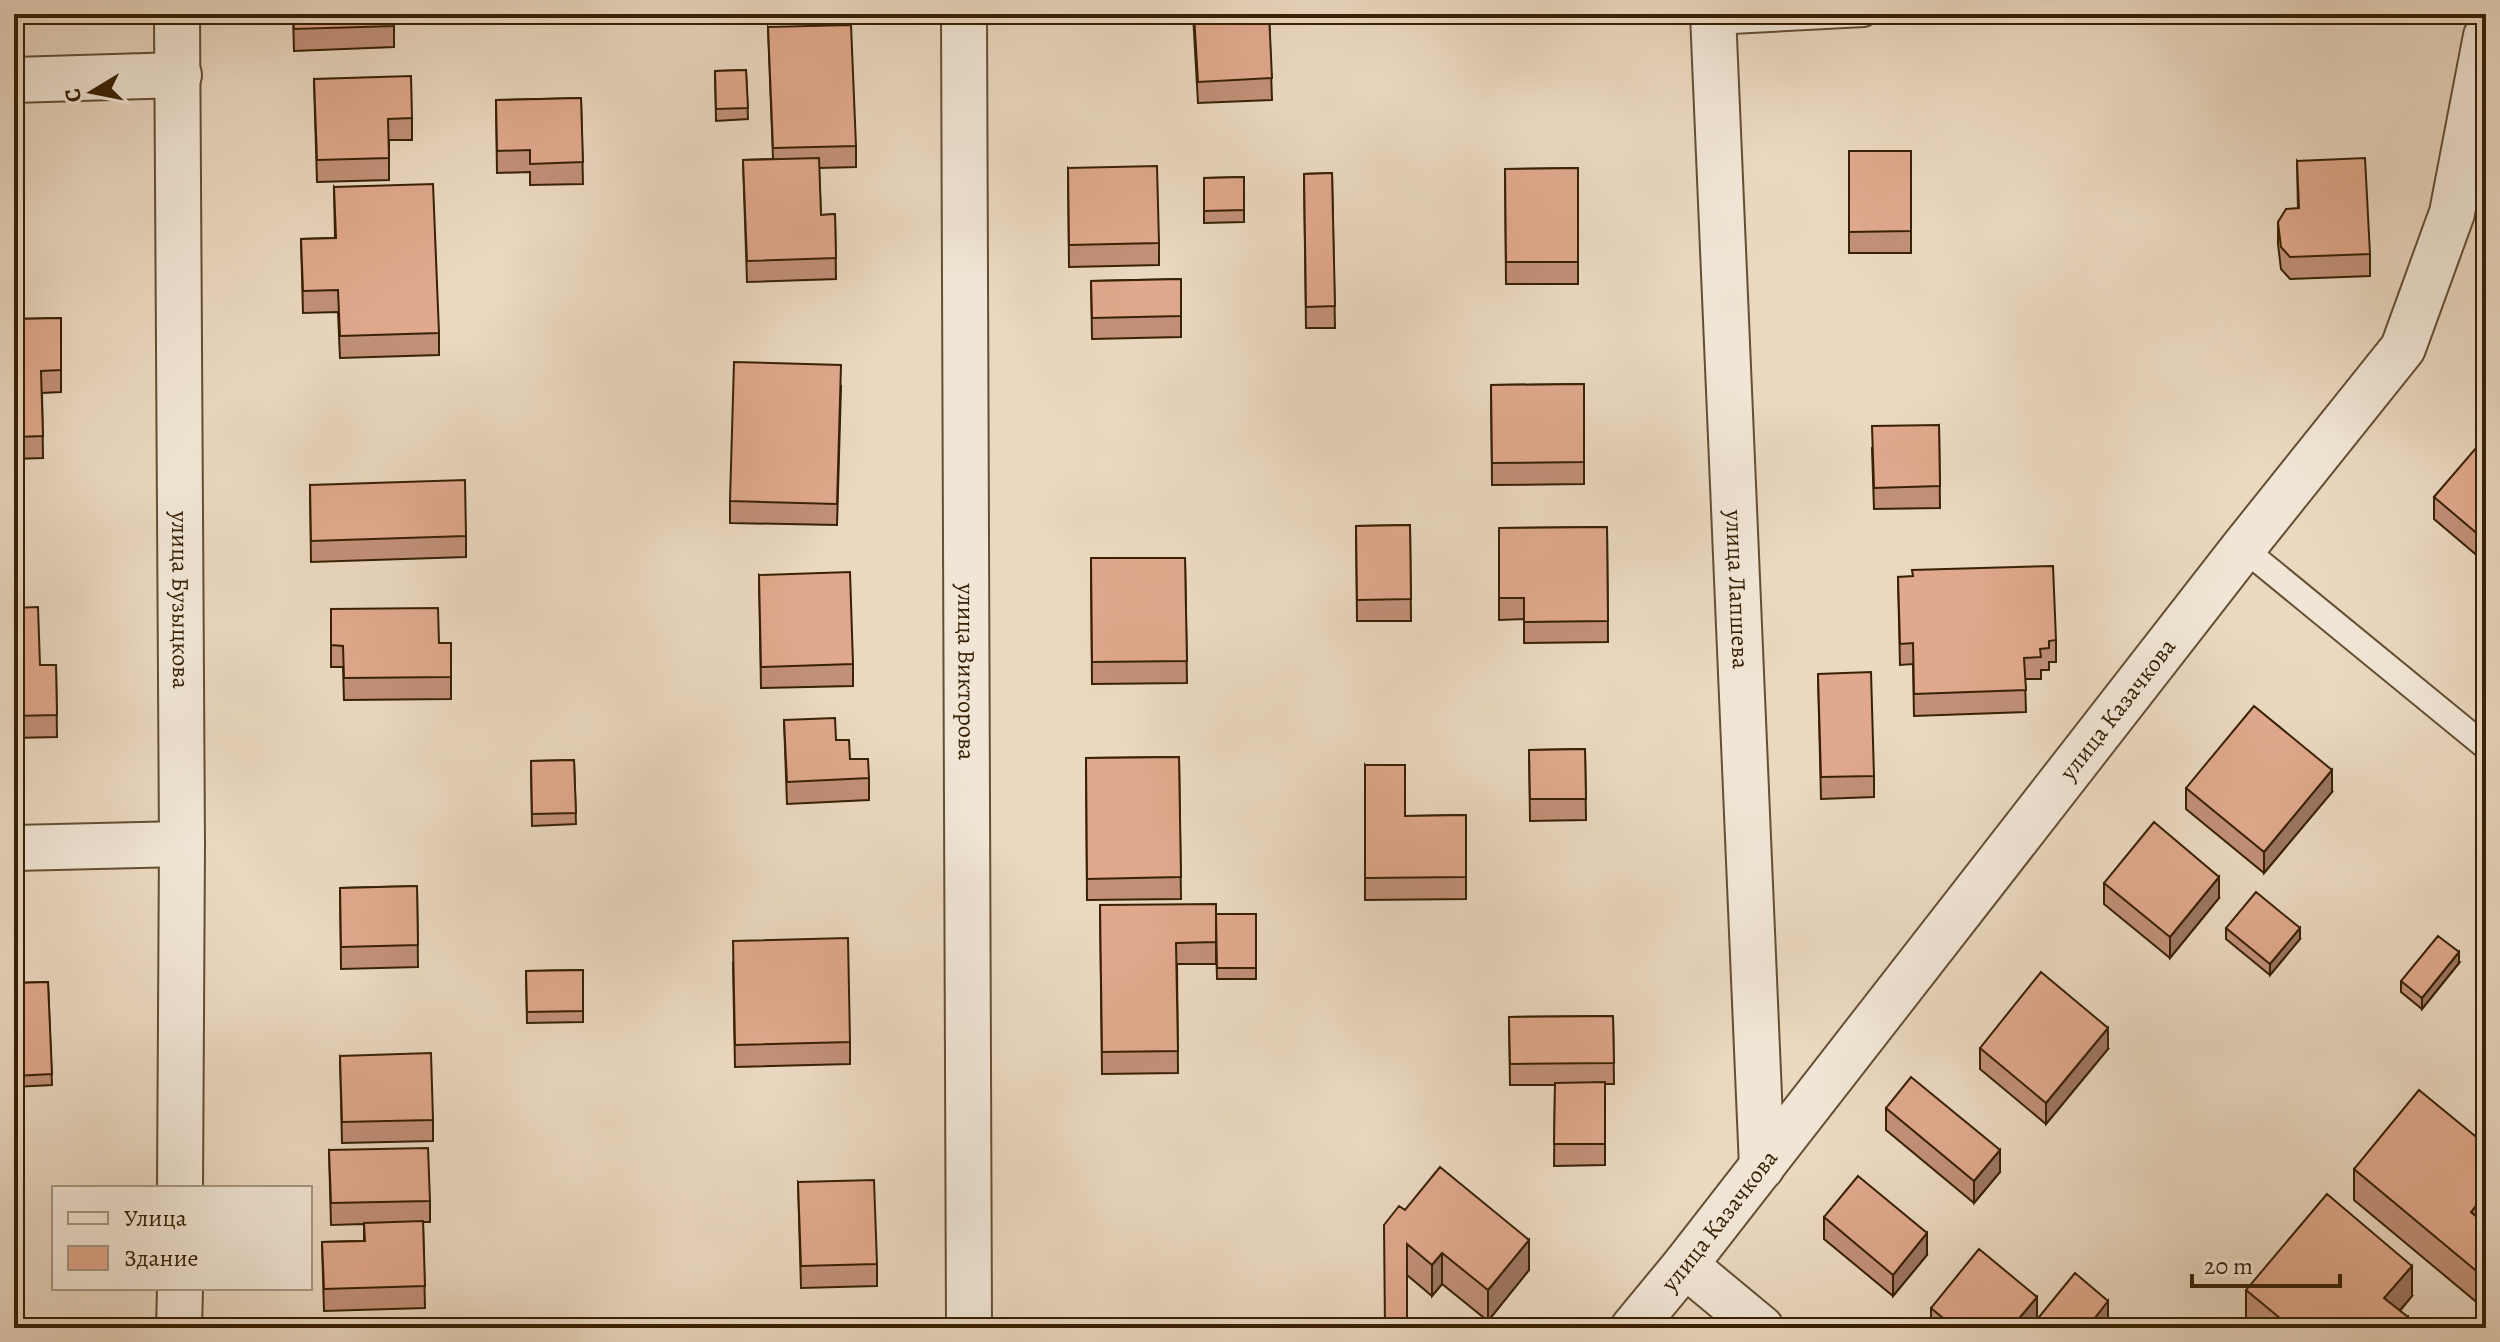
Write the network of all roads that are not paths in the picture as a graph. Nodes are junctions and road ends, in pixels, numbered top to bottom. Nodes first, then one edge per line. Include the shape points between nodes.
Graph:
1 (177, 14) edge
2 (964, 14) edge
3 (1864, 14) edge
4 (1713, 18) edge
5 (2486, 36) edge
6 (179, 75) junction
7 (14, 80) edge
8 (2243, 548) junction
9 (2486, 747) edge
10 (182, 844) junction
11 (14, 848) edge
12 (1762, 1167) junction
13 (180, 1186) edge
14 (1685, 1265) junction
15 (180, 1290) edge
16 (179, 1328) edge
17 (969, 1328) edge
18 (1633, 1328) edge
19 (1761, 1328) edge

1 - 6 street, улица Бузыцкова
2 - 17 street, улица Викторова
3 - 4 lane
4 - 12 street, улица Лапшева
5 - 8 street, улица Казачкова via 2452,213 2403,348
6 - 7 street
6 - 10 street, улица Бузыцкова
8 - 9 lane
8 - 12 street, улица Казачкова
10 - 11 street
10 - 13 street, улица Бузыцкова
12 - 14 street, улица Казачкова
14 - 18 street, улица Казачкова
14 - 19 street
15 - 16 street

